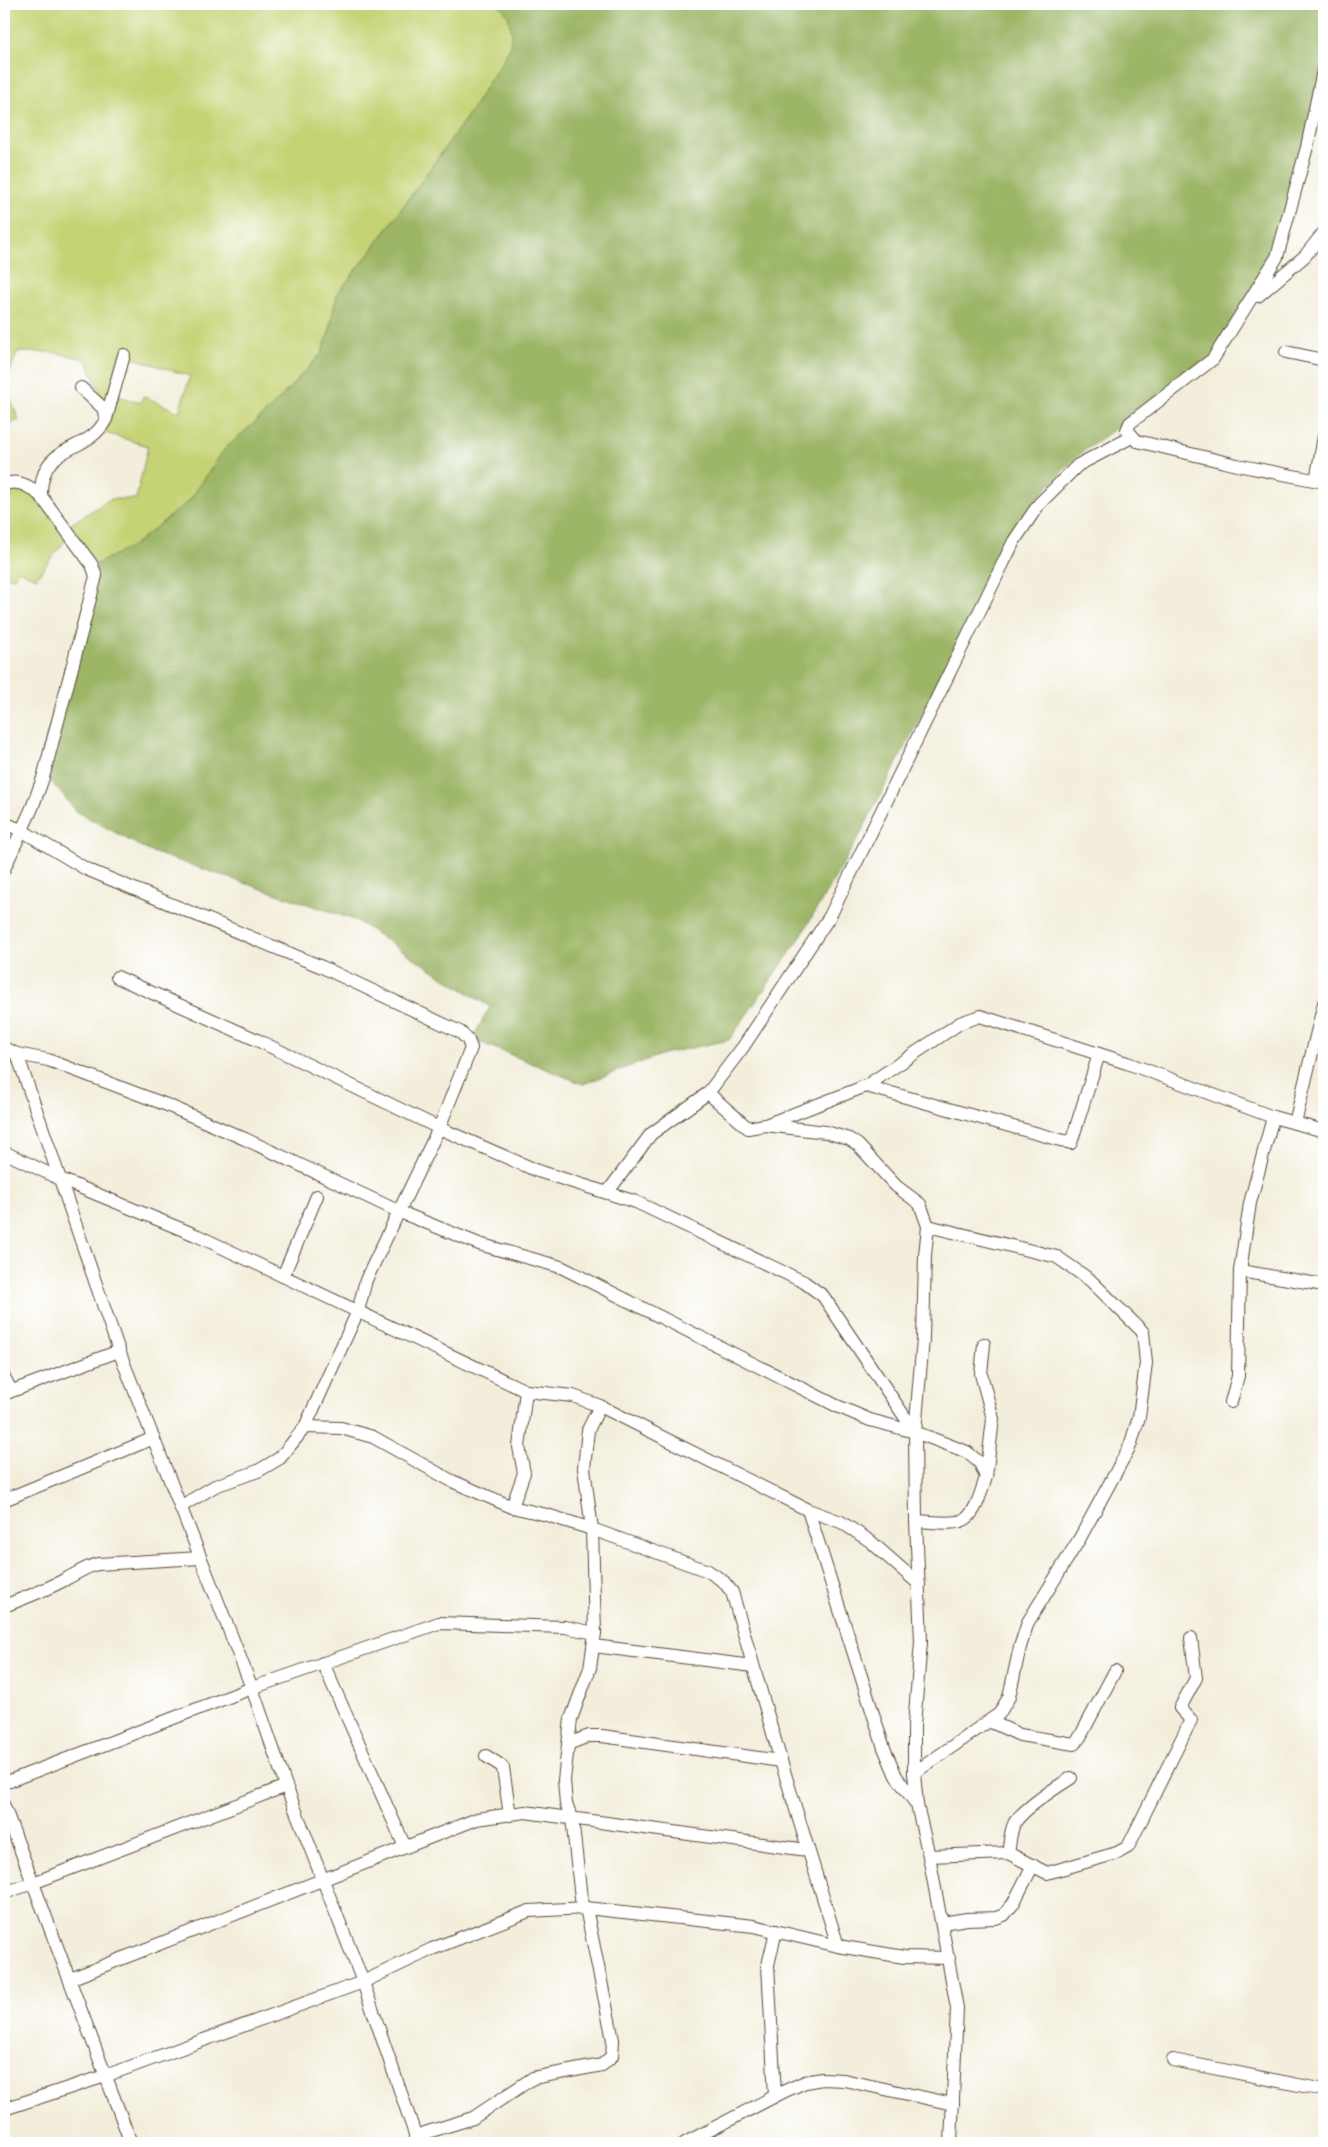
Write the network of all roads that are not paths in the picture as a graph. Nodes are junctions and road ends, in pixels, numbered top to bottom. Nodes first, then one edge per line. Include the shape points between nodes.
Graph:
1 (1324, 66) edge
2 (1324, 232) edge
3 (1248, 304) junction
4 (1286, 352) dead end
5 (124, 355) dead end
6 (1324, 360) edge
7 (82, 388) dead end
8 (106, 419) junction
9 (1132, 437) junction
10 (1324, 437) edge
11 (1320, 481) edge
12 (4, 485) edge
13 (41, 496) junction
14 (4, 823) edge
15 (20, 830) junction
16 (4, 868) edge
17 (117, 977) dead end
18 (1324, 1003) edge
19 (4, 1048) edge
20 (18, 1054) junction
21 (1099, 1054) junction
22 (866, 1086) junction
23 (708, 1093) junction
24 (1273, 1117) junction
25 (1295, 1123) junction
26 (765, 1125) junction
27 (439, 1128) junction
28 (1324, 1131) edge
29 (4, 1152) edge
30 (60, 1179) junction
31 (607, 1193) junction
32 (317, 1196) dead end
33 (400, 1212) junction
34 (928, 1226) junction
35 (1240, 1271) junction
36 (282, 1276) junction
37 (1324, 1285) edge
38 (358, 1311) junction
39 (984, 1344) dead end
40 (118, 1351) junction
41 (4, 1377) edge
42 (526, 1391) junction
43 (7, 1392) edge
44 (1231, 1402) dead end
45 (600, 1406) junction
46 (305, 1427) junction
47 (915, 1432) junction
48 (154, 1438) junction
49 (986, 1477) junction
50 (4, 1500) edge
51 (180, 1507) junction
52 (512, 1507) junction
53 (808, 1510) junction
54 (916, 1521) junction
55 (592, 1529) junction
56 (200, 1558) junction
57 (919, 1584) junction
58 (4, 1606) edge
59 (595, 1633) junction
60 (1191, 1638) dead end
61 (594, 1646) junction
62 (323, 1663) junction
63 (753, 1666) junction
64 (1115, 1672) dead end
65 (252, 1688) junction
66 (989, 1721) junction
67 (568, 1744) junction
68 (486, 1756) dead end
69 (781, 1761) junction
70 (914, 1773) junction
71 (1071, 1778) dead end
72 (4, 1783) edge
73 (286, 1786) junction
74 (917, 1805) junction
75 (4, 1806) edge
76 (510, 1815) junction
77 (572, 1818) junction
78 (405, 1847) junction
79 (807, 1850) junction
80 (1008, 1853) junction
81 (929, 1856) junction
82 (1033, 1866) junction
83 (323, 1880) junction
84 (33, 1883) junction
85 (4, 1893) edge
86 (584, 1908) junction
87 (942, 1923) junction
88 (776, 1931) junction
89 (838, 1946) junction
90 (949, 1958) junction
91 (70, 1979) junction
92 (363, 1982) junction
93 (1173, 2060) dead end
94 (105, 2076) junction
95 (1324, 2090) edge
96 (775, 2096) junction
97 (953, 2104) junction
98 (4, 2109) edge
99 (416, 2140) edge
100 (132, 2143) edge
101 (685, 2143) edge
102 (951, 2143) edge

1 - 3 street via 1307,147 1277,257
2 - 3 street via 1305,256
3 - 9 street via 1213,359 1130,423 1127,430
4 - 6 street
5 - 8 street
7 - 8 street via 102,408
8 - 13 street via 101,429 89,438 56,455 41,484
9 - 11 street via 1219,461
9 - 23 street via 1078,465 1039,504 1014,541 830,916 743,1048
10 - 11 street
12 - 13 street via 12,481 33,489
13 - 15 street via 96,576 43,778
14 - 15 street
15 - 16 street
15 - 27 street via 86,869 322,967 460,1032 471,1048
17 - 27 street
18 - 25 street
19 - 20 street
20 - 30 street
20 - 33 street via 48,1060 167,1106
21 - 22 street via 980,1016 960,1023
21 - 22 street via 1071,1143
21 - 24 street
22 - 26 street
23 - 26 street via 748,1128
23 - 31 street via 651,1134
24 - 25 street
24 - 35 street via 1250,1203
25 - 28 street
26 - 34 street via 826,1132 858,1144 896,1186 920,1204
27 - 31 street via 538,1171
27 - 33 street
29 - 30 street
30 - 36 street via 198,1236
30 - 40 street
31 - 47 street via 636,1202 815,1288
32 - 36 street
33 - 38 street via 366,1280
33 - 47 street via 479,1244 561,1267 837,1406 870,1420
34 - 47 street
34 - 66 street via 1057,1257 1090,1280 1143,1332 1146,1363 1139,1417 1130,1446 1080,1538 1028,1622 1009,1697 999,1714
35 - 37 street
35 - 44 street via 1238,1376
36 - 38 street
38 - 42 street
38 - 46 street
39 - 49 street via 981,1374 993,1419
40 - 43 street
40 - 48 street
41 - 43 street
42 - 45 street via 572,1396
42 - 52 street via 519,1447 524,1473
45 - 53 street
45 - 55 street via 588,1430 584,1468
46 - 51 street via 280,1458 258,1471 216,1486
46 - 52 street via 341,1428 373,1437 452,1481
47 - 49 street via 967,1452 980,1463
47 - 54 street
48 - 50 street
48 - 51 street
49 - 54 street via 977,1506 964,1520 955,1524
51 - 56 street
52 - 55 street
53 - 57 street via 841,1522 870,1541
53 - 74 street via 884,1748 896,1776
54 - 57 street
55 - 59 street
55 - 63 street via 708,1571 724,1581 732,1592
56 - 58 street via 85,1567 37,1593
56 - 65 street
57 - 70 street via 921,1642 914,1725
59 - 61 street
59 - 62 street via 565,1627 440,1623
60 - 82 street via 1196,1678 1180,1708 1191,1720 1128,1847 1047,1873
61 - 63 street
61 - 67 street via 590,1668 572,1719
62 - 65 street
62 - 78 street
63 - 69 street
64 - 66 street via 1074,1744 1020,1735
65 - 72 street
65 - 73 street
66 - 70 street
67 - 69 street via 589,1736 602,1736
67 - 77 street via 564,1780 566,1804
68 - 76 street via 503,1768
69 - 79 street
70 - 74 street
71 - 80 street via 1051,1790 1017,1820
73 - 83 street
73 - 84 street
74 - 81 street
75 - 84 street
76 - 77 street via 525,1812
76 - 78 street via 477,1819
77 - 79 street
77 - 86 street
78 - 83 street
79 - 89 street
80 - 81 street
80 - 82 street
81 - 87 street
82 - 87 street via 1004,1915
83 - 91 street
83 - 92 street
84 - 85 street
84 - 91 street
86 - 88 street
86 - 92 street via 529,1911 432,1949
86 - 99 street via 613,2040 612,2056 602,2065 533,2078 473,2118
87 - 90 street
88 - 89 street
88 - 96 street via 768,1965
89 - 90 street via 904,1957
90 - 97 street via 957,2008
91 - 94 street
92 - 94 street
92 - 99 street
93 - 95 street
94 - 98 street
94 - 100 street
96 - 97 street via 805,2082 822,2079
96 - 101 street
97 - 102 street

